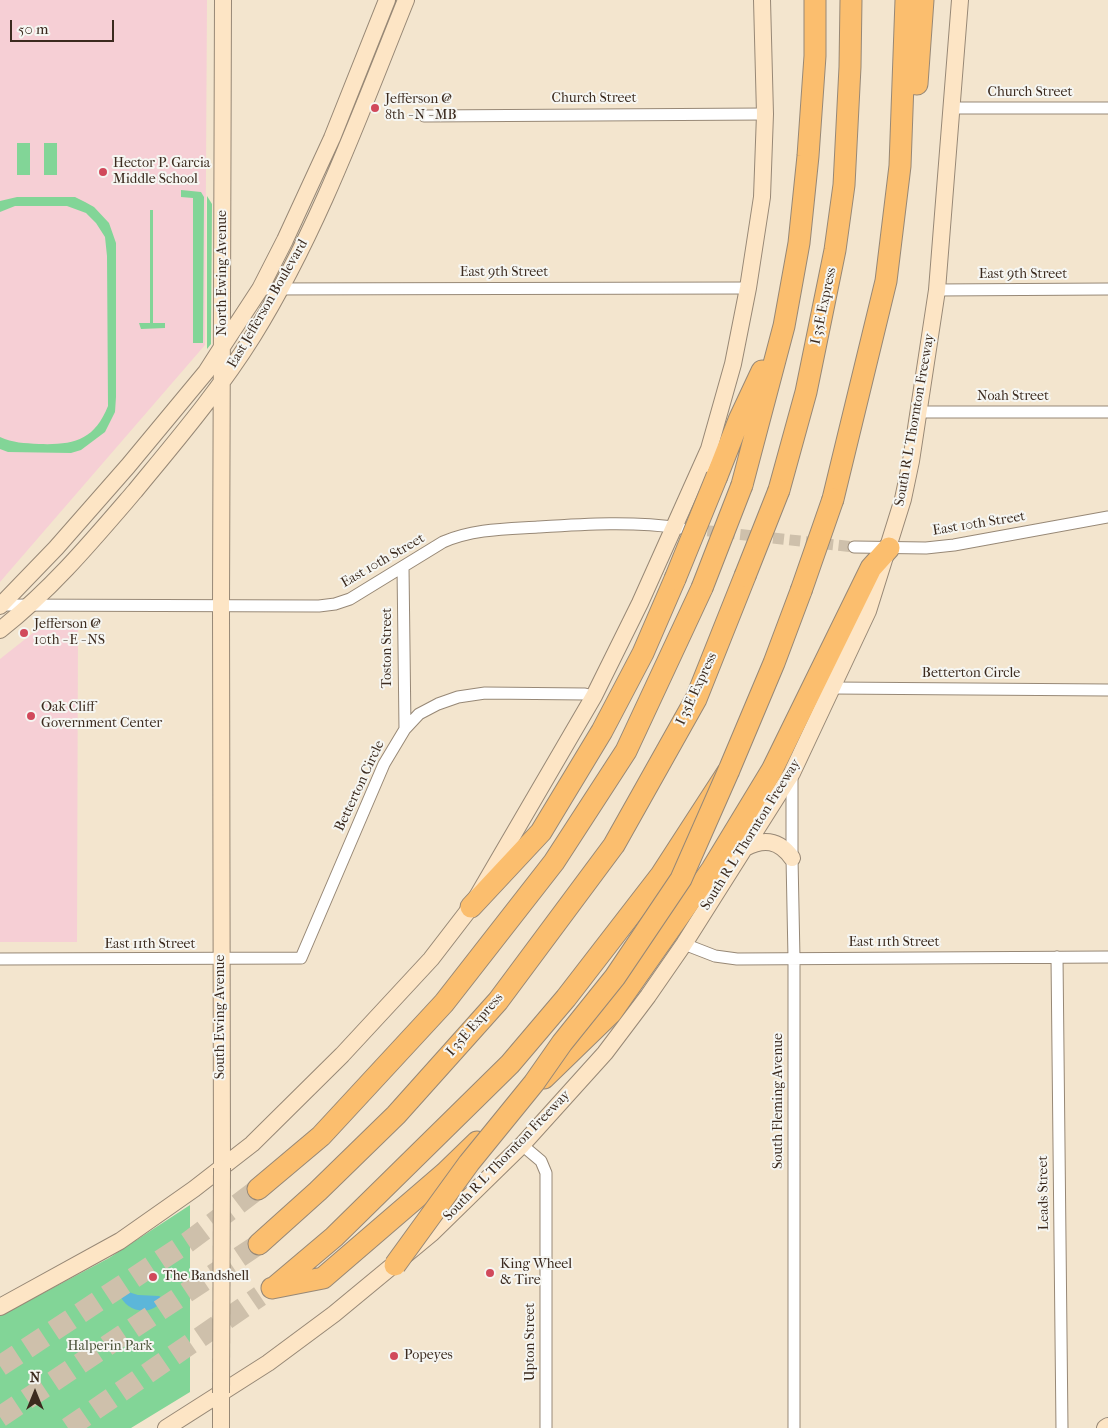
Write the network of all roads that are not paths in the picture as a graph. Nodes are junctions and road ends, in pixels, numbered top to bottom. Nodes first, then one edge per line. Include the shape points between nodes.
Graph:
1 (223, 0) edge
2 (387, 0) edge
3 (406, 0) edge
4 (762, 0) edge
5 (815, 0) edge
6 (851, 0) edge
7 (906, 0) edge
8 (923, 0) edge
9 (953, 0) edge
10 (960, 0) edge
11 (959, 21) junction
12 (344, 107) junction
13 (952, 108) junction
14 (1108, 108) edge
15 (360, 113) junction
16 (765, 114) junction
17 (424, 116) dead end
18 (886, 281) junction
19 (260, 288) junction
20 (748, 288) junction
21 (280, 289) junction
22 (1108, 289) edge
23 (937, 290) junction
24 (784, 326) junction
25 (222, 347) junction
26 (222, 383) junction
27 (919, 412) junction
28 (1108, 412) edge
29 (128, 466) junction
30 (145, 478) junction
31 (1108, 518) edge
32 (681, 528) junction
33 (854, 547) tunnel mouth
34 (889, 548) junction
35 (403, 567) junction
36 (0, 606) edge
37 (31, 606) junction
38 (221, 606) junction
39 (0, 630) edge
40 (833, 688) junction
41 (1108, 690) edge
42 (594, 696) junction
43 (405, 729) junction
44 (729, 770) junction
45 (792, 773) junction
46 (745, 848) junction
47 (792, 858) junction
48 (471, 907) junction
49 (684, 944) junction
50 (1057, 957) junction
51 (1108, 957) edge
52 (301, 958) joint
53 (794, 958) junction
54 (221, 959) junction
55 (0, 960) edge
56 (522, 1145) junction
57 (222, 1168) junction
58 (258, 1189) tunnel mouth
59 (259, 1244) tunnel mouth
60 (395, 1265) junction
61 (0, 1307) edge
62 (221, 1393) junction
63 (166, 1428) edge
64 (221, 1428) edge
65 (546, 1428) edge
66 (794, 1428) edge
67 (1062, 1428) edge

1 - 25 main road, North Ewing Avenue
2 - 12 main road, East Jefferson Boulevard
3 - 15 main road, East Jefferson Boulevard
4 - 16 main road
5 - 24 highway via 808,156 799,243
6 - 59 highway, I 35E Express, bridge via 844,185 835,250 806,392 778,490 696,699 614,845 492,1008 396,1115
7 - 18 highway via 900,166
8 - 18 highway via 912,177
9 - 11 main road
10 - 11 main road, South R L Thornton Freeway
11 - 13 main road, South R L Thornton Freeway
12 - 15 main road
12 - 19 main road, East Jefferson Boulevard
13 - 14 street, Church Street
13 - 23 main road, South R L Thornton Freeway
15 - 21 main road, East Jefferson Boulevard via 314,224
16 - 17 street, Church Street
16 - 20 main road via 762,197
18 - 44 highway, bridge via 833,499 774,663
19 - 21 street, East 9th Street
19 - 25 main road, East Jefferson Boulevard
20 - 21 street, East 9th Street
20 - 32 main road via 709,449
21 - 26 main road, East Jefferson Boulevard
22 - 23 street, East 9th Street
23 - 27 main road, South R L Thornton Freeway
24 - 48 highway, bridge via 739,420 643,653 602,732 541,832
24 - 58 highway, bridge via 742,485 702,588 626,751 554,862 444,1003 321,1136
25 - 26 main road, North Ewing Avenue
25 - 29 main road, East Jefferson Boulevard via 206,372
26 - 30 main road, East Jefferson Boulevard
26 - 38 main road, North Ewing Avenue
27 - 28 street, Noah Street
27 - 34 main road, South R L Thornton Freeway via 903,499
29 - 30 main road
29 - 36 main road, East Jefferson Boulevard
30 - 37 main road, East Jefferson Boulevard via 87,548
31 - 34 street, East 10th Street via 954,545
32 - 35 street, East 10th Street via 604,522 483,531 443,542
32 - 42 main road
33 - 34 street, East 10th Street
34 - 40 main road, South R L Thornton Freeway via 868,610
34 - 44 highway via 871,568 772,770 712,869 611,1013 445,1173 323,1278 266,1292 334,1237 510,1064 566,998 661,875
35 - 38 street, East 10th Street via 350,599 335,604
35 - 43 street, Toston Street
36 - 37 street, East 10th Street
37 - 38 street, East 10th Street
37 - 39 main road, East Jefferson Boulevard
38 - 54 main road, South Ewing Avenue
40 - 41 street, Betterton Circle
40 - 45 main road, South R L Thornton Freeway
42 - 43 street, Betterton Circle via 485,693 458,697 419,714
42 - 48 main road
43 - 52 street, Betterton Circle via 384,764
44 - 60 highway, bridge via 681,879 615,977 469,1163
45 - 46 main road, South R L Thornton Freeway
45 - 47 street, South Fleming Avenue
46 - 47 main road via 756,842 772,842
46 - 49 main road, South R L Thornton Freeway
47 - 53 street, South Fleming Avenue
48 - 57 main road via 431,959 342,1055 252,1144
49 - 53 street, East 11th Street via 715,956 737,959
49 - 56 main road, South R L Thornton Freeway via 605,1052
50 - 51 street, East 11th Street
50 - 53 street, East 11th Street
50 - 67 street, Leads Street
52 - 54 street, East 11th Street
53 - 66 street, South Fleming Avenue
54 - 55 street, East 11th Street
54 - 57 main road, South Ewing Avenue
56 - 60 main road, South R L Thornton Freeway
56 - 65 street, Upton Street via 541,1161 546,1173
57 - 61 main road via 120,1241
57 - 62 main road, South Ewing Avenue, bridge
60 - 62 main road, South R L Thornton Freeway via 268,1363
62 - 63 main road, South R L Thornton Freeway
62 - 64 main road, South Ewing Avenue

